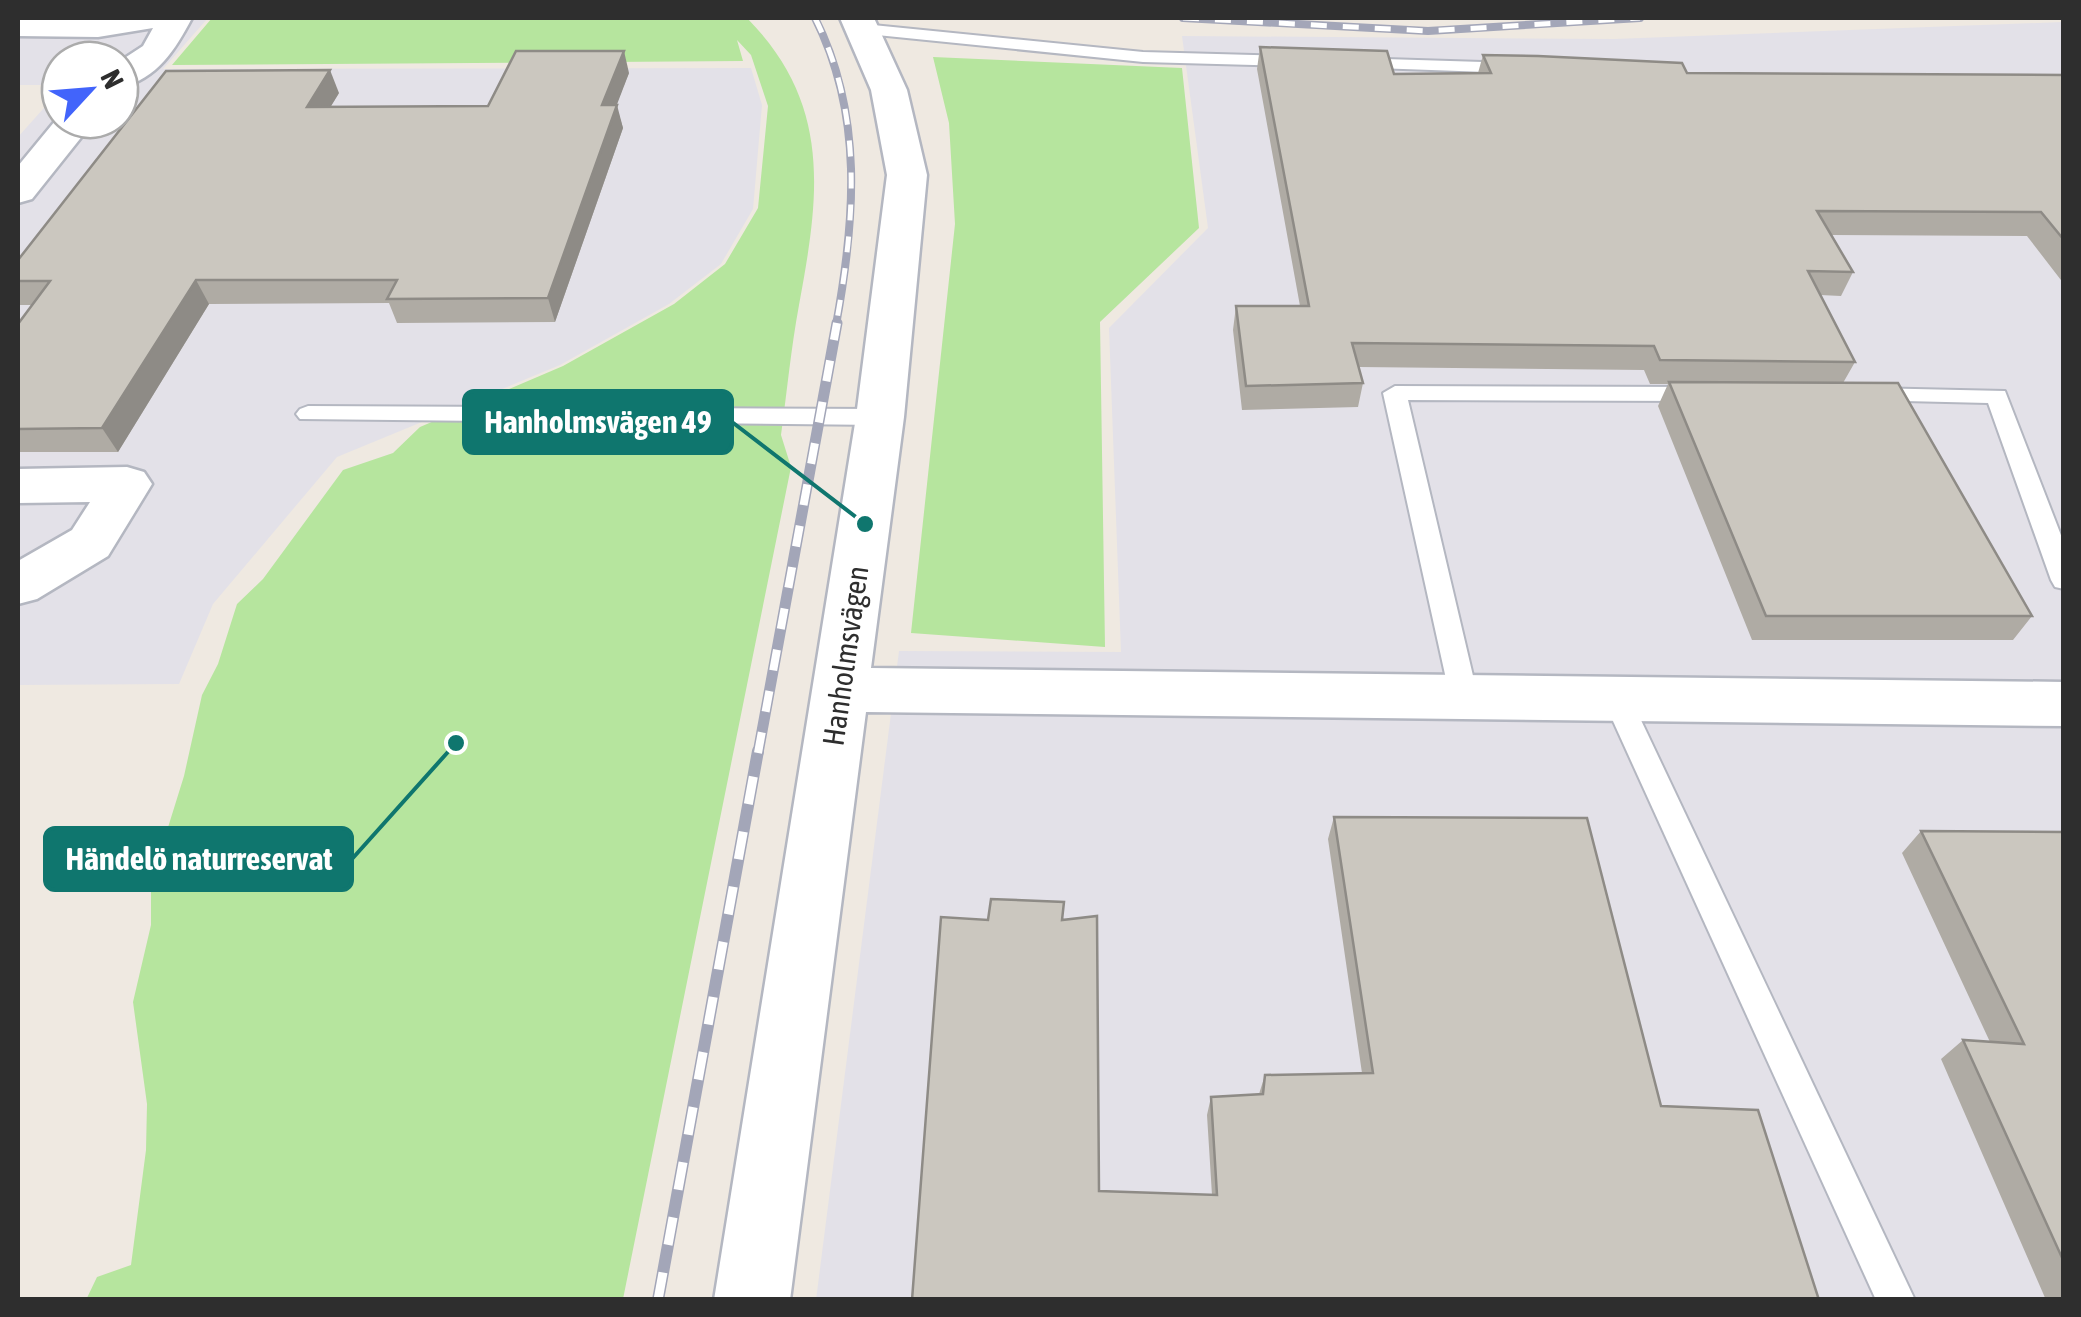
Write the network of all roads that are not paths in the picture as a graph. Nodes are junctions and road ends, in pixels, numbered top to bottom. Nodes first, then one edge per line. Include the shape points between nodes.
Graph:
1 (151, 18) edge
2 (176, 18) edge
3 (860, 23) edge
4 (18, 26) edge
5 (1320, 62) edge
6 (1340, 63) edge
7 (140, 64) edge
8 (1536, 69) edge
9 (60, 140) edge
10 (18, 191) edge
11 (1725, 394) edge
12 (1841, 395) edge
13 (308, 414) dead end
14 (880, 418) junction
15 (18, 486) edge
16 (2064, 580) edge
17 (18, 585) edge
18 (840, 690) junction
19 (1464, 697) junction
20 (1617, 699) junction
21 (2064, 704) edge
22 (752, 1300) edge
23 (1896, 1300) edge

1 - 4 street via 98,27
2 - 7 street via 158,52
3 - 5 lane via 1143,57
3 - 14 street, Hanholmsvägen via 889,90 907,175
6 - 8 lane
9 - 10 street
11 - 19 lane via 1395,393
12 - 16 lane via 1996,396
13 - 14 lane
14 - 18 street, Hanholmsvägen
15 - 17 street via 127,484 90,544
18 - 19 street
18 - 22 street, Hanholmsvägen
19 - 20 street
20 - 21 street
20 - 23 lane

